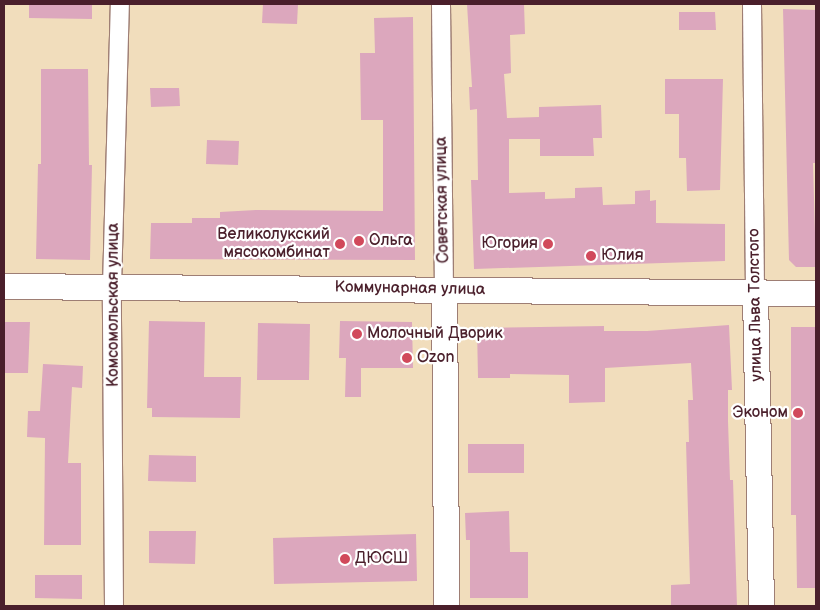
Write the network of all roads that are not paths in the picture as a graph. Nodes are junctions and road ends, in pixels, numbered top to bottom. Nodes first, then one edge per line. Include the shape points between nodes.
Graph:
1 (120, 4) edge
2 (441, 4) edge
3 (752, 4) edge
4 (4, 286) edge
5 (112, 286) junction
6 (444, 289) junction
7 (756, 292) junction
8 (816, 293) edge
9 (114, 606) edge
10 (446, 606) edge
11 (761, 606) edge

1 - 5 street, Комсомольская улица
2 - 6 street, Советская улица
3 - 7 street, улица Льва Толстого
4 - 5 main road, Коммунарная улица
5 - 6 main road, Коммунарная улица
5 - 9 street, Комсомольская улица
6 - 7 main road, Коммунарная улица
6 - 10 main road, Советская улица
7 - 8 main road, Коммунарная улица
7 - 11 main road, улица Льва Толстого

